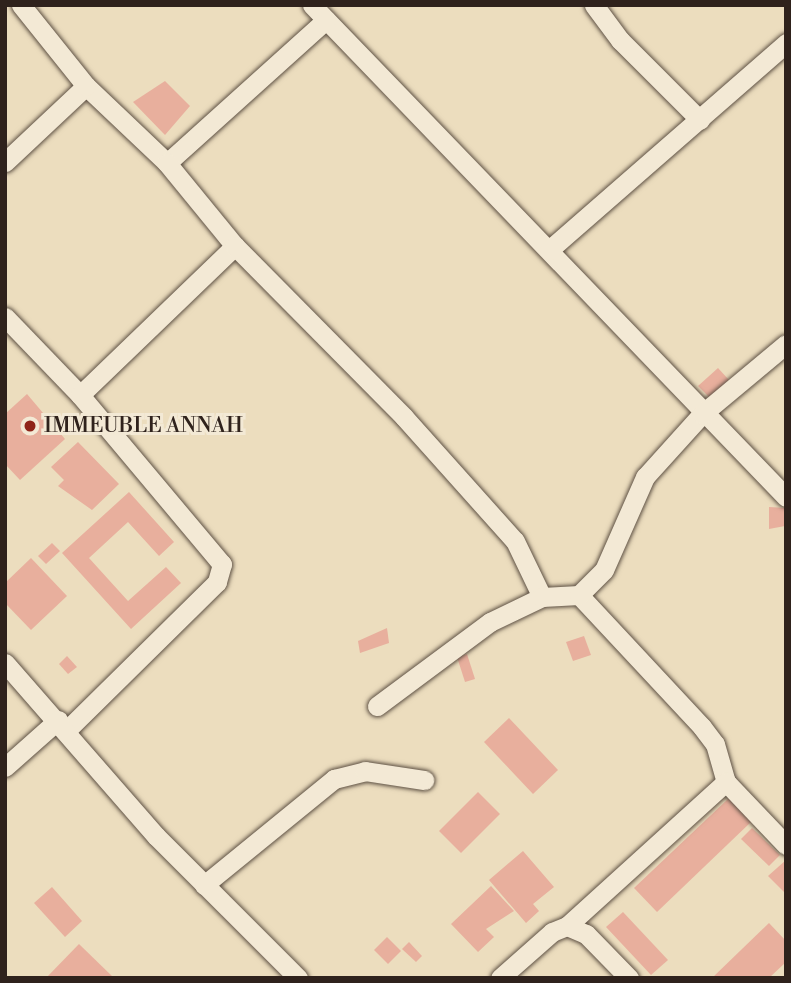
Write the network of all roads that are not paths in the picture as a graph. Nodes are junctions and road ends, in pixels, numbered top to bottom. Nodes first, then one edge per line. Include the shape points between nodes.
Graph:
1 (21, 5) edge
2 (594, 5) edge
3 (319, 13) edge
4 (786, 43) edge
5 (86, 86) junction
6 (700, 120) junction
7 (5, 162) edge
8 (167, 163) junction
9 (235, 246) junction
10 (549, 250) junction
11 (5, 317) edge
12 (786, 344) edge
13 (80, 395) junction
14 (702, 414) junction
15 (786, 497) edge
16 (579, 595) junction
17 (542, 597) junction
18 (5, 663) edge
19 (377, 706) dead end
20 (62, 725) junction
21 (5, 767) edge
22 (424, 780) dead end
23 (726, 782) junction
24 (786, 845) edge
25 (204, 885) junction
26 (568, 926) junction
27 (298, 978) edge
28 (500, 978) edge
29 (629, 978) edge

1 - 5 street
2 - 6 street via 620,40
3 - 8 street
3 - 10 street
4 - 6 street
5 - 7 street
5 - 8 street
6 - 10 street
8 - 9 street
9 - 13 street
9 - 17 street via 404,417 514,541
10 - 14 street
11 - 13 street
12 - 14 street
13 - 20 street via 222,564 217,582
14 - 15 street
14 - 16 street via 645,477 604,570
16 - 17 street
16 - 23 street via 702,727 715,744
17 - 19 street via 490,622
18 - 20 street
20 - 21 street
20 - 25 street
22 - 25 street via 365,771 334,779
23 - 24 street
23 - 26 street
25 - 27 street
26 - 28 street via 552,932
26 - 29 street via 586,934

